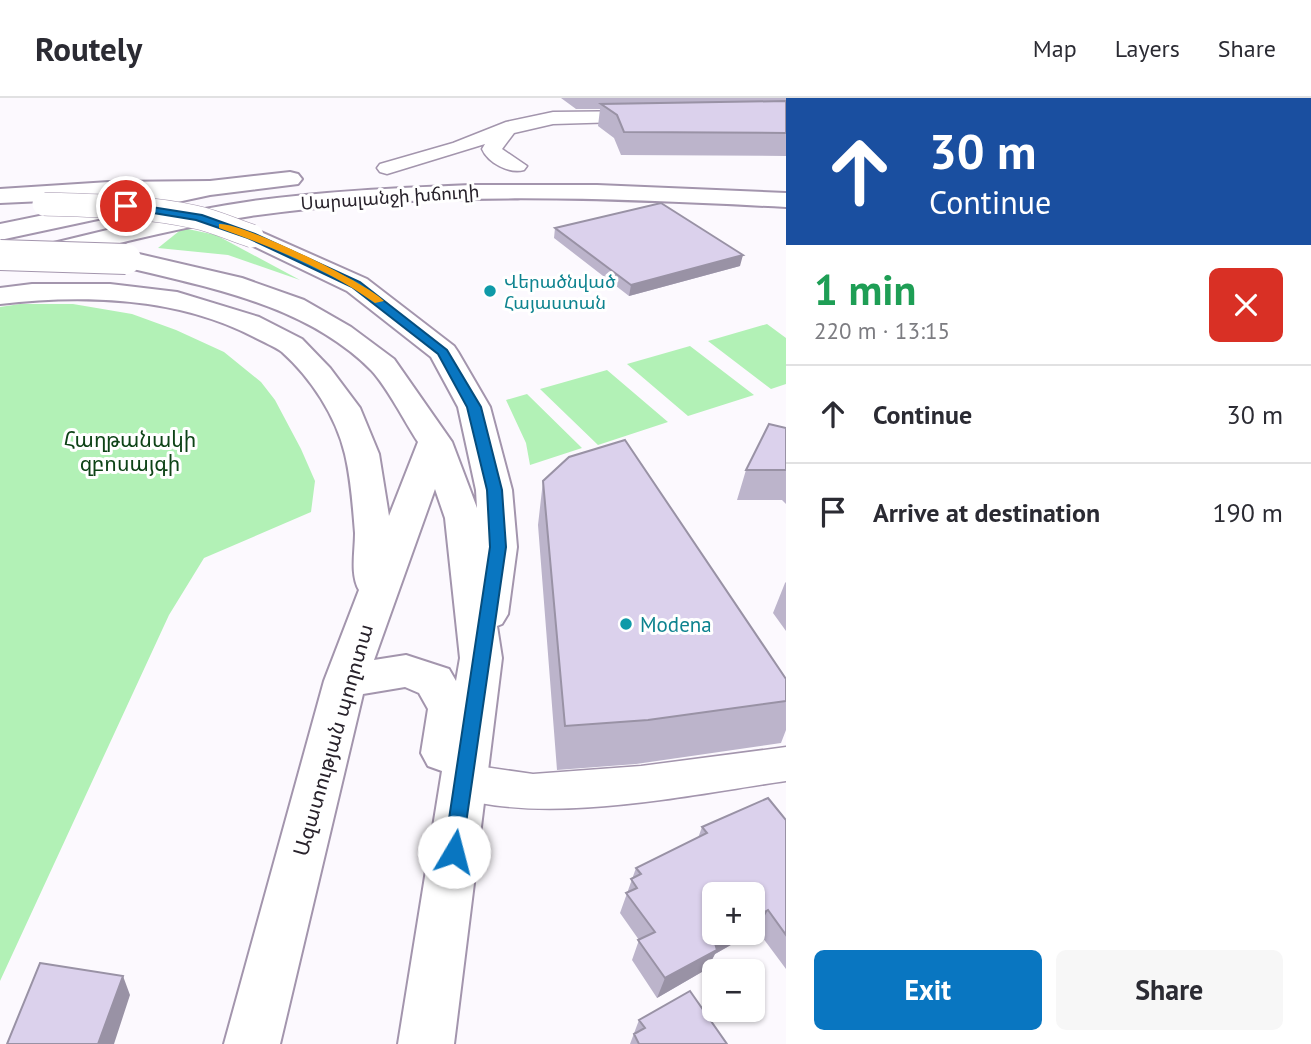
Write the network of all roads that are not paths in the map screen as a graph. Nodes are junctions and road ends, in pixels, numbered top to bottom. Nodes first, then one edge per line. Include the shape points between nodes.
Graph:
1 (659, 117) edge
2 (511, 123) junction
3 (517, 166) junction
4 (542, 167) dead end
5 (387, 168) junction
6 (361, 171) dead end
7 (309, 177) dead end
8 (210, 188) junction
9 (0, 196) edge
10 (786, 200) edge
11 (0, 209) edge
12 (0, 232) edge
13 (0, 255) edge
14 (0, 264) edge
15 (0, 296) edge
16 (435, 442) junction
17 (375, 597) junction
18 (481, 658) junction
19 (345, 681) junction
20 (786, 765) edge
21 (464, 782) junction
22 (440, 948) junction
23 (252, 1044) edge
24 (426, 1044) edge

1 - 2 street
2 - 3 street via 492,149
2 - 5 street
3 - 4 main road, Սարալանջի խճուղի
3 - 5 main road, Սարալանջի խճուղի
5 - 6 main road, Սարալանջի խճուղի
7 - 8 main road, Սարալանջի խճուղի
8 - 9 main road
8 - 12 main road, Սարալանջի խճուղի
10 - 14 main road, Սարալանջի խճուղի via 569,191 388,194 261,208
11 - 18 main road, bridge via 44,204 126,206 198,218 251,236 356,285 443,352 474,407 494,490 498,547
13 - 16 main road, bridge via 126,259 232,284 294,306 383,365
15 - 17 main road via 110,292 177,300 249,323 291,345 344,408 362,454 373,532
16 - 17 main road, Ազատության պողոտա
16 - 18 main road via 463,518
17 - 19 main road, Ազատության պողոտա
18 - 21 main road
19 - 22 main road via 406,671 434,681 450,709 427,894
19 - 23 main road, Ազատության պողոտա
20 - 21 street via 641,784 533,792
21 - 22 main road
22 - 24 main road

